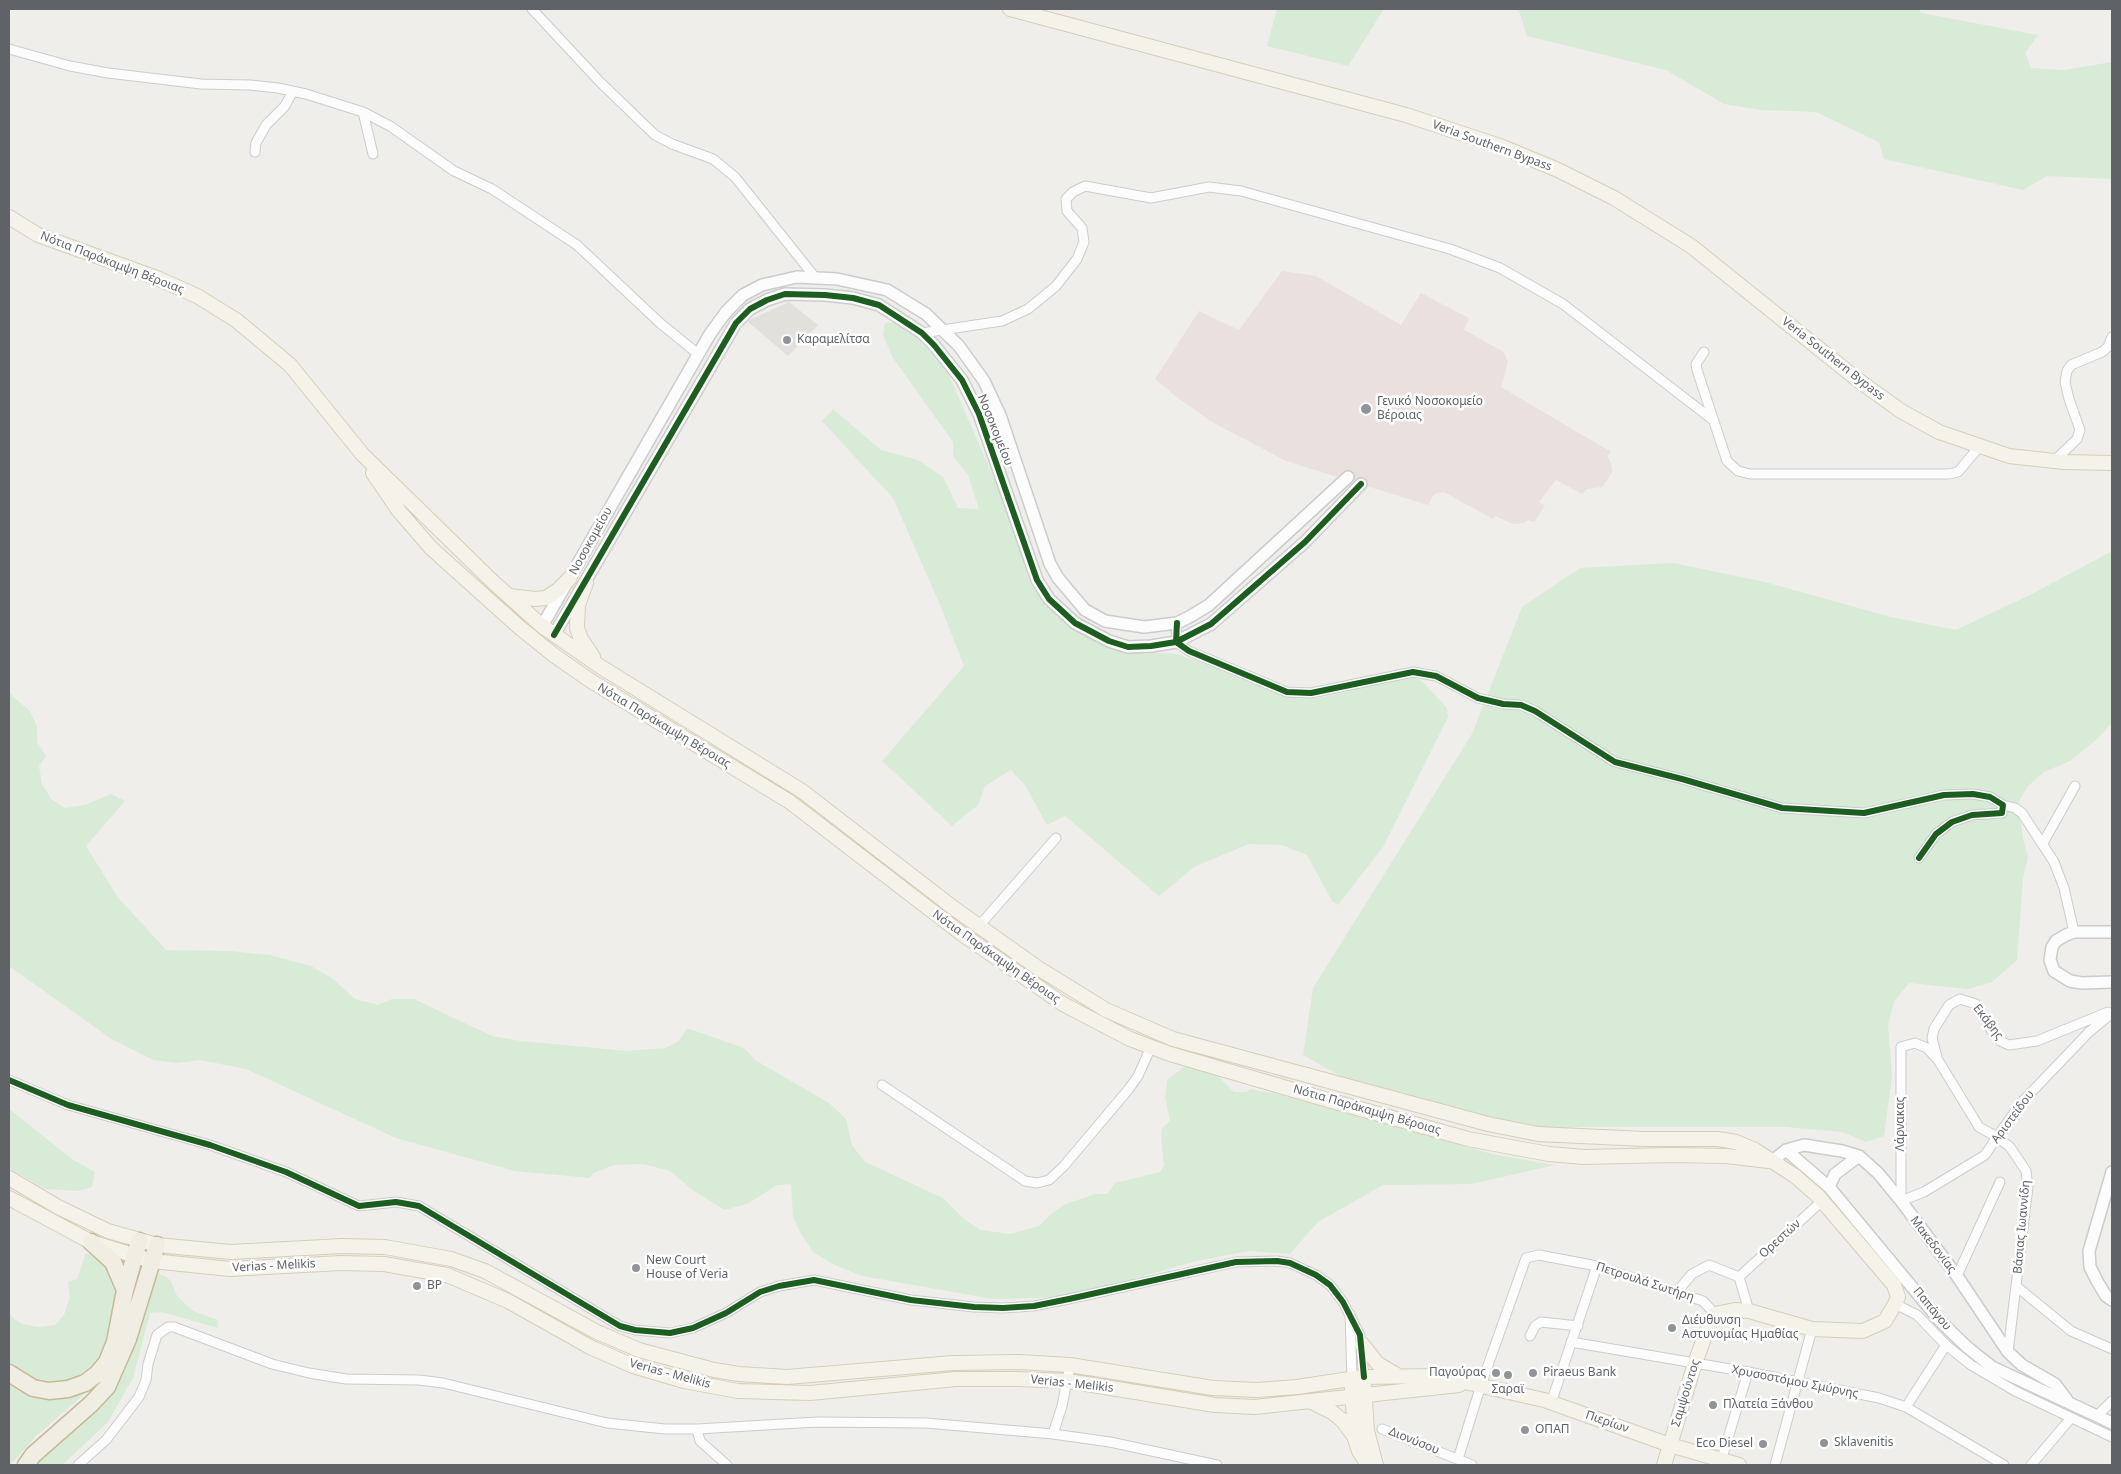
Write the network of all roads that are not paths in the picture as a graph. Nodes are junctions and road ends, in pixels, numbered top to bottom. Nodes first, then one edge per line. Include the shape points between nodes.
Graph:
1 (532, 9) edge
2 (1010, 9) edge
3 (9, 49) edge
4 (293, 91) junction
5 (363, 112) junction
6 (255, 152) dead end
7 (373, 154) dead end
8 (9, 216) edge
9 (814, 276) junction
10 (943, 330) junction
11 (922, 333) junction
12 (2112, 338) edge
13 (1704, 352) dead end
14 (698, 354) junction
15 (1713, 420) junction
16 (1979, 447) junction
17 (363, 455) junction
18 (2054, 460) junction
19 (2112, 463) edge
20 (1348, 477) dead end
21 (1362, 484) dead end
22 (570, 578) junction
23 (586, 583) junction
24 (509, 596) junction
25 (1177, 623) junction
26 (542, 626) junction
27 (554, 635) junction
28 (536, 641) junction
29 (1176, 642) junction
30 (602, 667) junction
31 (2075, 786) dead end
32 (2003, 805) junction
33 (1056, 838) dead end
34 (2042, 843) junction
35 (1919, 858) dead end
36 (979, 926) junction
37 (2074, 932) junction
38 (2112, 932) edge
39 (2112, 982) edge
40 (2112, 1012) edge
41 (1151, 1047) junction
42 (1901, 1047) joint
43 (1938, 1060) junction
44 (9, 1080) edge
45 (882, 1085) dead end
46 (1997, 1137) junction
47 (1786, 1150) junction
48 (1859, 1156) junction
49 (1771, 1162) junction
50 (2112, 1172) edge
51 (9, 1178) edge
52 (2000, 1182) dead end
53 (1829, 1187) junction
54 (9, 1198) edge
55 (1822, 1201) junction
56 (1901, 1201) junction
57 (139, 1241) junction
58 (91, 1242) junction
59 (157, 1245) junction
60 (136, 1257) junction
61 (152, 1261) junction
62 (1597, 1266) junction
63 (1957, 1276) junction
64 (1738, 1277) junction
65 (2016, 1286) junction
66 (125, 1290) junction
67 (1676, 1293) junction
68 (2112, 1300) edge
69 (1896, 1304) junction
70 (1749, 1311) junction
71 (1350, 1313) junction
72 (1715, 1314) junction
73 (1578, 1326) junction
74 (1812, 1329) junction
75 (1530, 1336) dead end
76 (1571, 1342) junction
77 (1362, 1344) junction
78 (1946, 1345) junction
79 (2112, 1349) edge
80 (2008, 1352) junction
81 (1695, 1363) junction
82 (1070, 1365) junction
83 (1748, 1372) junction
84 (9, 1373) edge
85 (1398, 1375) junction
86 (1358, 1378) junction
87 (1068, 1382) junction
88 (1797, 1382) junction
89 (1477, 1385) junction
90 (1396, 1392) junction
91 (1358, 1395) junction
92 (2112, 1401) edge
93 (1311, 1402) junction
94 (1551, 1402) junction
95 (2068, 1402) junction
96 (1906, 1407) junction
97 (2098, 1416) junction
98 (2071, 1418) junction
99 (2112, 1422) edge
100 (697, 1429) junction
101 (1382, 1429) dead end
102 (1053, 1434) junction
103 (1361, 1435) junction
104 (2112, 1438) edge
105 (1670, 1444) junction
106 (1458, 1459) junction
107 (1721, 1461) junction
108 (26, 1465) edge
109 (78, 1465) edge
110 (727, 1465) edge
111 (1217, 1465) edge
112 (1368, 1465) edge
113 (1376, 1465) edge
114 (1472, 1465) edge
115 (1664, 1465) edge
116 (1736, 1465) edge
117 (1775, 1465) edge
118 (2004, 1465) edge
119 (2031, 1465) edge

1 - 9 street via 600,82 655,134 712,159 736,177
2 - 16 main road, Veria Southern Bypass via 1406,115 1500,146 1558,170 1614,198 1691,246 1901,411 1939,432
3 - 4 street via 108,73 201,84 250,84
4 - 5 street
4 - 6 street via 285,106 266,125 256,142
5 - 7 street
5 - 14 street via 390,126 454,171 492,189 577,245
8 - 17 main road, Νότια Παράκαμψη Βέροιας via 38,235 158,278 197,296 236,320 290,366
9 - 10 street, Νοσοκομείου via 887,290 926,314
9 - 14 street, Νοσοκομείου via 762,285 743,295 726,312
10 - 11 street
10 - 15 street via 1002,321 1028,309 1056,286 1077,259 1084,242 1082,228 1067,211 1066,199 1085,186 1151,198 1209,187 1241,190 1450,248 1500,268 1563,304
10 - 25 street, Νοσοκομείου via 972,361 1000,415 1050,564 1058,578 1085,610 1105,621 1144,627
11 - 23 street, Νοσοκομείου via 879,305 853,298 785,294 750,309 736,323
11 - 29 street, Νοσοκομείου via 962,380 980,414 1037,580 1049,599 1075,623 1109,641 1128,646
12 - 18 street via 2102,352 2071,365 2067,371 2065,382 2080,430 2076,439
13 - 15 street via 1696,364
14 - 22 street, Νοσοκομείου
15 - 16 street via 1728,461 1738,471 1750,474 1949,474 1958,472
16 - 18 main road, Veria Southern Bypass via 2009,456
17 - 24 main road, Νότια Παράκαμψη Βέροιας
17 - 28 main road, Νότια Παράκαμψη Βέροιας via 367,466 399,511 431,548
18 - 19 main road, Veria Southern Bypass
20 - 25 street, Νοσοκομείου via 1209,605
21 - 29 street, Νοσοκομείου via 1255,587 1211,624
22 - 24 main road via 546,598
22 - 26 street, Νοσοκομείου
23 - 27 street, Νοσοκομείου
23 - 30 main road via 578,605 577,628 581,639
24 - 26 main road, Νότια Παράκαμψη Βέροιας
25 - 29 street
26 - 27 main road, Νότια Παράκαμψη Βέροιας
26 - 28 main road
27 - 28 main road
27 - 30 main road, Νότια Παράκαμψη Βέροιας
28 - 41 main road, Νότια Παράκαμψη Βέροιας via 591,681 790,802 962,934 1064,1004
29 - 32 street via 1189,651 1287,692 1311,693 1413,672 1436,676 1478,698 1521,705 1535,711 1615,762 1782,808 1864,813 1944,795 1973,794 1990,797
30 - 36 main road, Νότια Παράκαμψη Βέροιας via 802,791
31 - 34 street
32 - 34 street via 2022,813
32 - 35 street via 2002,813 1972,815 1952,822 1936,834
33 - 36 street
34 - 37 street via 2064,888
36 - 49 main road, Νότια Παράκαμψη Βέροιας via 1078,994 1173,1039 1488,1124 1538,1134 1718,1139 1756,1150
37 - 38 street
37 - 39 street via 2060,938 2052,947 2050,960 2054,971 2076,982
40 - 43 street, Εκάβης via 2037,1041 2010,1045 1993,1033 1976,1004 1960,999 1949,1005 1934,1029 1932,1038
40 - 46 street, Αριστείδου via 2022,1102
41 - 45 street via 1128,1090 1056,1175 1037,1183 1025,1181
41 - 49 main road, Νότια Παράκαμψη Βέροιας via 1459,1136 1541,1153 1584,1157 1727,1156
42 - 43 street, Βάσιας Ιωαννίδη via 1908,1043 1920,1045
42 - 56 street, Λάρνακας
43 - 46 street, Βάσιας Ιωαννίδη via 1979,1127
44 - 71 street via 68,1105 210,1145 286,1172 359,1206 396,1202 419,1206 620,1326 635,1330 670,1333 693,1328 760,1292 814,1280 911,1300 1003,1308 1034,1306 1208,1267 1259,1260 1290,1264 1316,1275 1330,1285
46 - 56 street, Αριστείδου via 1985,1155 1924,1192
46 - 65 street, Βάσιας Ιωαννίδη via 2010,1147 2026,1171 2028,1187
47 - 48 street, Μακεδονίας via 1804,1145
47 - 49 street, Μακεδονίας
47 - 53 street, Παπάγου
48 - 53 street via 1835,1174
48 - 56 street, Μακεδονίας
49 - 55 main road, Νότια Παράκαμψη Βέροιας via 1795,1176
50 - 68 street via 2089,1251 2090,1267 2106,1296
51 - 57 main road, Verias - Melikis via 88,1222
52 - 63 street
53 - 95 street, Παπάγου via 1941,1322 1967,1347 1992,1367
54 - 58 main road, Verias - Melikis
55 - 64 street, Ορεστών
55 - 69 main road, Νότια Παράκαμψη Βέροιας via 1894,1285 1898,1296
56 - 63 street, Μακεδονίας
57 - 59 main road, Verias - Melikis
57 - 60 highway
58 - 60 main road, Verias - Melikis
58 - 66 highway via 113,1262
59 - 61 highway
59 - 82 main road, Verias - Melikis via 231,1252 350,1246 425,1252 485,1271 597,1332 639,1350 740,1374 812,1376 962,1362
60 - 61 main road, Verias - Melikis
60 - 66 highway
61 - 87 main road, Verias - Melikis via 230,1269 341,1263 421,1269 478,1286 590,1347 633,1366 684,1381 738,1390 810,1393 956,1379
61 - 108 highway via 128,1339 107,1386
62 - 67 street, Πετρουλά Σωτήρη
62 - 73 street
62 - 89 street, Πετρουλά Σωτήρη via 1539,1255 1526,1258
63 - 80 street, Μακεδονίας
64 - 67 street via 1708,1265 1692,1274
64 - 70 street
65 - 79 street via 2071,1331
65 - 80 street, Βάσιας Ιωαννίδη
66 - 84 highway via 115,1342 107,1362 91,1378 68,1389 49,1391 33,1388
67 - 72 street, Πετρουλά Σωτήρη via 1703,1301
69 - 74 main road via 1886,1321 1870,1330
69 - 78 street, Παπάγου via 1917,1315
70 - 72 main road
70 - 74 main road
71 - 77 street via 1357,1324
71 - 86 street
72 - 81 main road, Σαμψούντος
73 - 75 street via 1541,1322
73 - 76 street
74 - 88 street
76 - 81 street, Χρυσοστόμου Σμύρνης
76 - 94 street
77 - 85 main road via 1378,1364
77 - 86 street
78 - 96 street
78 - 98 street, Παπάγου via 1971,1365 2015,1391
80 - 95 street, Μακεδονίας via 2022,1365 2055,1384
81 - 83 street, Χρυσοστόμου Σμύρνης
81 - 105 main road, Σαμψούντος
82 - 86 main road, Verias - Melikis via 1235,1390 1276,1389
82 - 87 street
83 - 88 street, Χρυσοστόμου Σμύρνης
83 - 107 street
85 - 86 main road, Πιερίων
85 - 89 main road, Πιερίων via 1438,1376
86 - 91 main road
87 - 93 main road, Verias - Melikis via 1215,1405 1255,1407
87 - 102 street
88 - 96 street, Χρυσοστόμου Σμύρνης via 1879,1398
88 - 117 street
89 - 90 main road, Πιερίων
89 - 94 main road, Πιερίων
89 - 106 street
90 - 91 main road, Πιερίων
90 - 103 main road via 1383,1397 1374,1407
91 - 93 main road, Verias - Melikis
91 - 103 main road
92 - 97 street
93 - 103 main road via 1332,1412
94 - 105 main road, Πιερίων
95 - 97 street, Παπάγου
96 - 118 street, Χρυσοστόμου Σμύρνης
97 - 99 street, Παπάγου
98 - 104 street, Παπάγου
98 - 119 street
100 - 102 street via 817,1422 894,1422
100 - 109 street via 607,1423 443,1383 346,1379 308,1373 272,1364 185,1330 168,1327 157,1335 146,1380 138,1397 106,1440
100 - 110 street via 700,1441
101 - 106 street, Διονύσου
102 - 111 street via 1110,1442
103 - 112 main road via 1359,1451
103 - 113 main road
105 - 107 main road, Πιερίων
105 - 115 main road
106 - 114 street, Διονύσου
107 - 116 main road, Πιερίων

